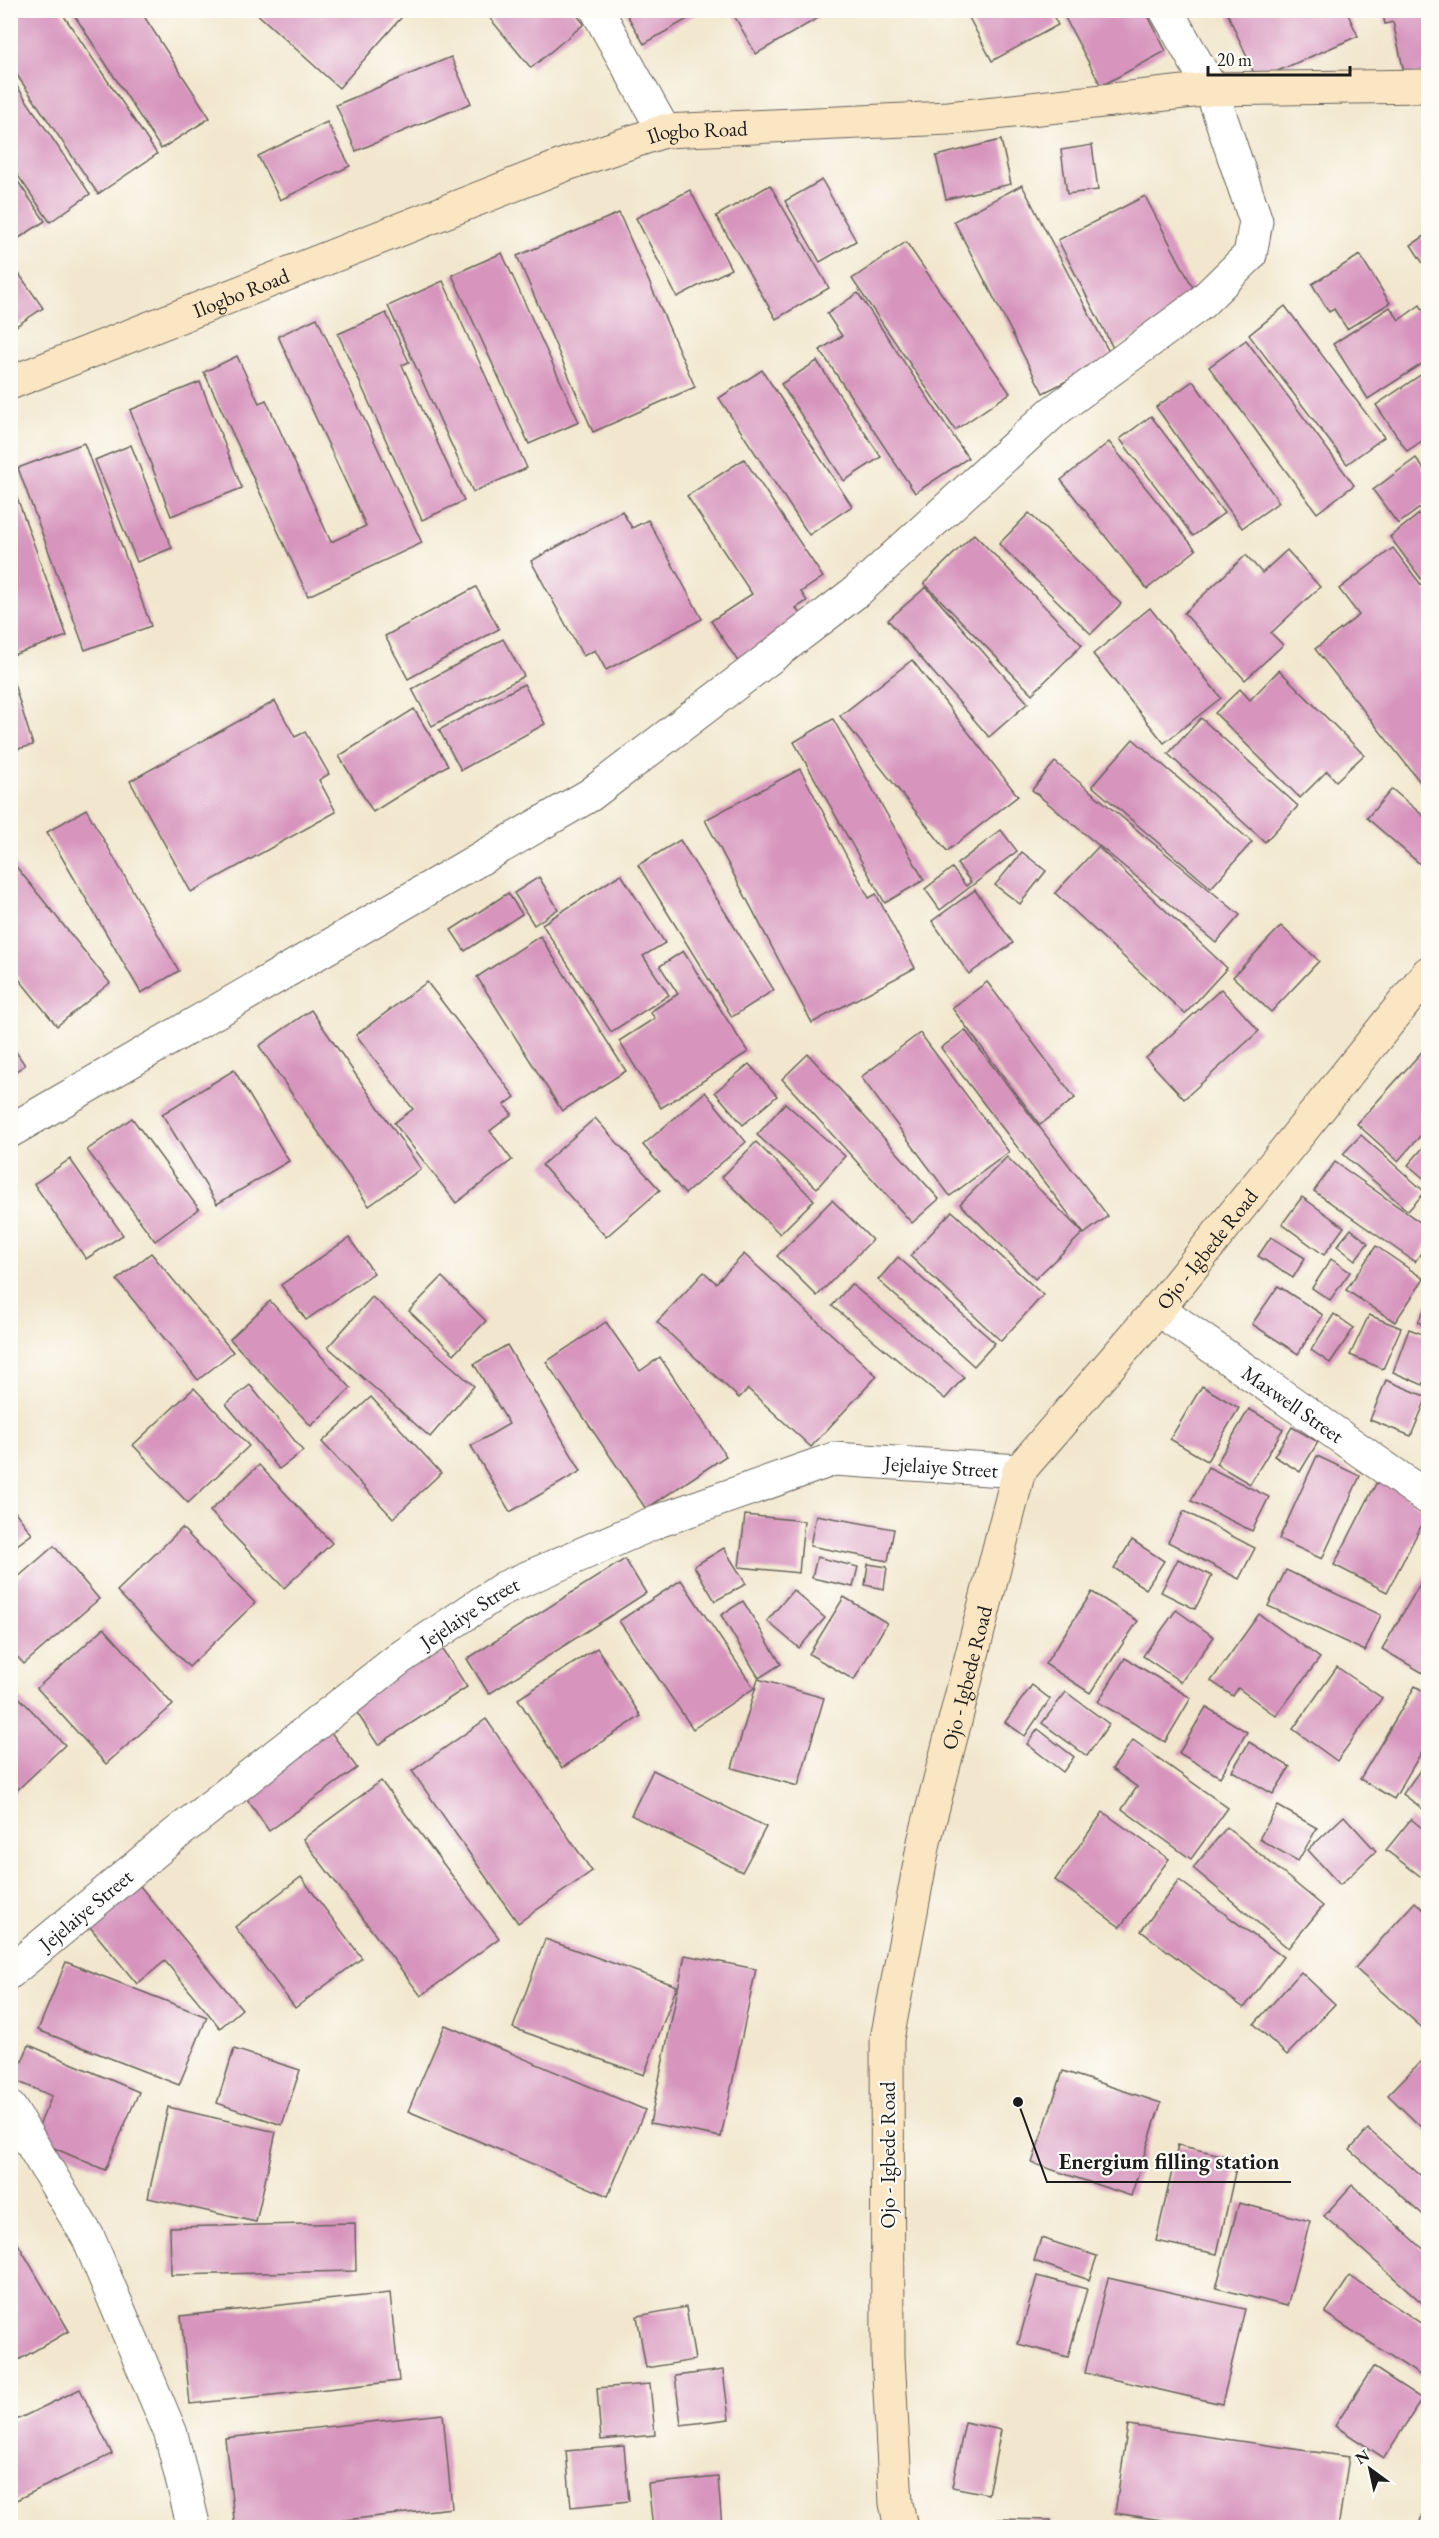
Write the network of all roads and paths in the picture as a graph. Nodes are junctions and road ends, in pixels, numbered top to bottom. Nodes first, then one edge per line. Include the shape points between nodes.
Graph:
1 (597, 10) edge
2 (1166, 10) edge
3 (1428, 86) edge
4 (1211, 89) junction
5 (664, 131) junction
6 (10, 383) edge
7 (1428, 973) edge
8 (10, 1131) edge
9 (1158, 1309) junction
10 (1019, 1471) junction
11 (1428, 1498) edge
12 (10, 1972) edge
13 (10, 2108) edge
14 (194, 2528) edge
15 (901, 2528) edge

1 - 5 street
2 - 4 street
3 - 4 main road, Ilogbo Road
4 - 5 main road, Ilogbo Road via 949,118
4 - 8 street via 1257,221 1250,255 1200,304 1053,412 857,591 590,795
5 - 6 main road, Ilogbo Road via 564,165
7 - 9 main road, Ojo - Igbede Road
9 - 10 main road, Ojo - Igbede Road
9 - 11 street, Maxwell Street
10 - 12 street, Jejelaiye Street via 834,1459 658,1521 504,1588 381,1673 176,1834
10 - 15 main road, Ojo - Igbede Road via 924,1842 886,2039 888,2356 896,2503
13 - 14 street via 88,2237 171,2434

